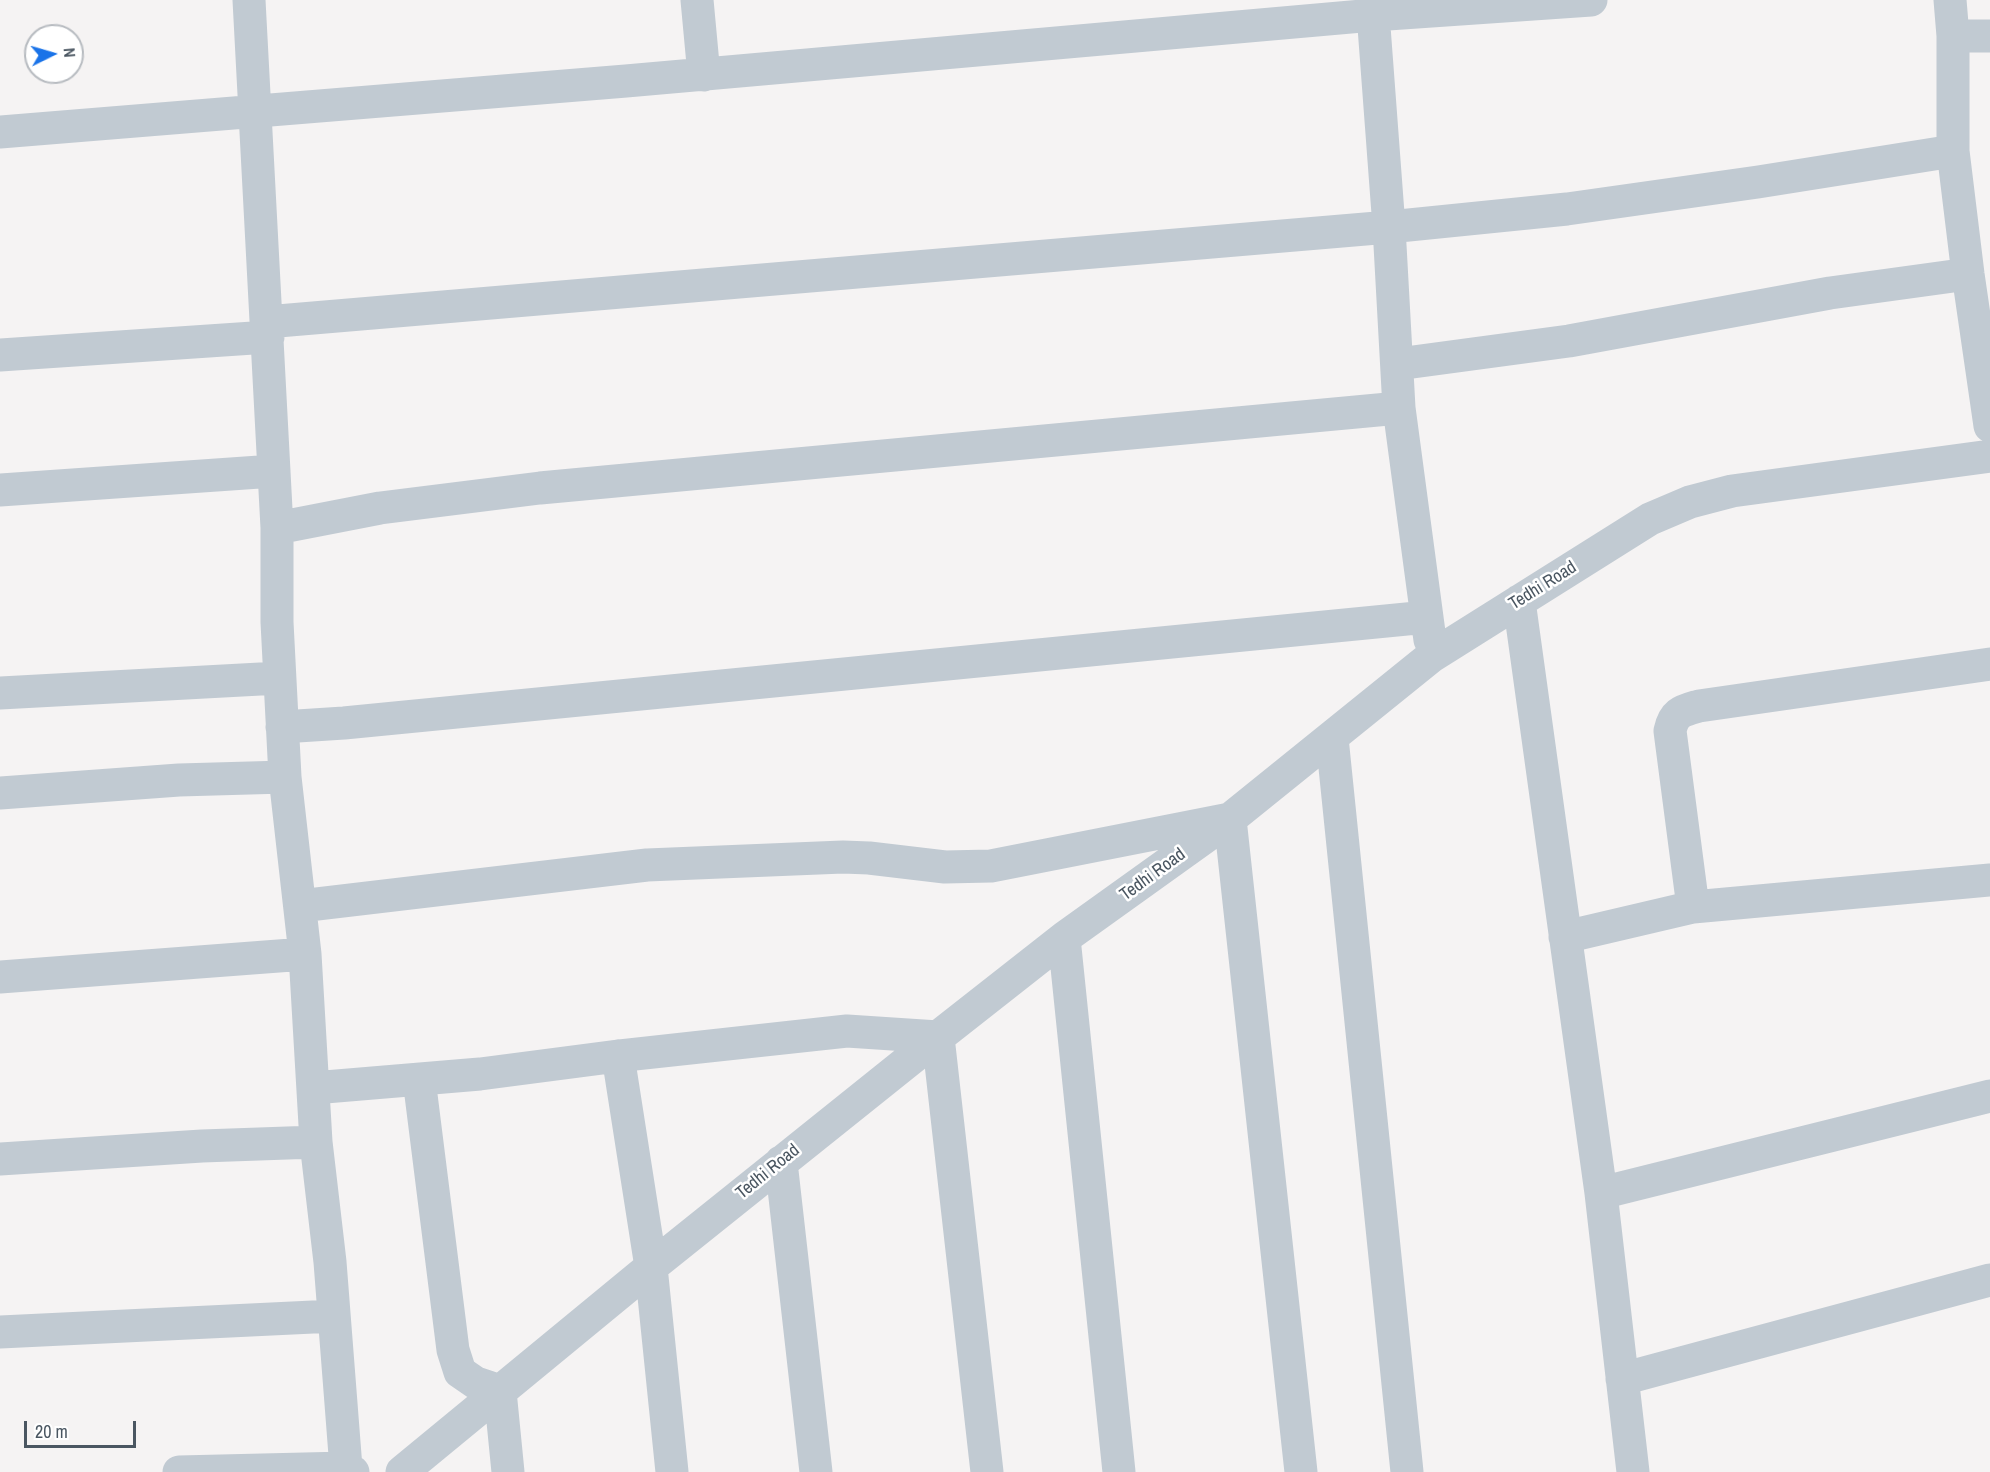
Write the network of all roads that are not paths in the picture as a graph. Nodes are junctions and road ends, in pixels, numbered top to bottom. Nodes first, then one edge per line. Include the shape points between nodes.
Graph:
1 (249, 0) edge
2 (697, 0) edge
3 (1591, 0) edge
4 (1950, 0) edge
5 (1373, 8) edge
6 (1953, 36) junction
7 (1990, 36) edge
8 (704, 75) junction
9 (254, 110) junction
10 (0, 132) edge
11 (1953, 151) junction
12 (1389, 226) junction
13 (1968, 274) junction
14 (267, 329) junction
15 (0, 355) edge
16 (1398, 364) junction
17 (1399, 408) junction
18 (1990, 426) edge
19 (1990, 456) edge
20 (274, 471) junction
21 (0, 490) edge
22 (278, 528) junction
23 (1519, 601) junction
24 (1427, 617) junction
25 (1432, 656) junction
26 (1990, 664) edge
27 (279, 678) junction
28 (0, 693) edge
29 (282, 727) junction
30 (1332, 738) junction
31 (285, 777) junction
32 (0, 793) edge
33 (1230, 819) junction
34 (1990, 880) edge
35 (300, 906) junction
36 (1693, 906) junction
37 (1565, 937) junction
38 (1064, 938) junction
39 (305, 954) junction
40 (0, 977) edge
41 (938, 1037) junction
42 (618, 1056) junction
43 (419, 1079) junction
44 (313, 1088) junction
45 (1990, 1096) edge
46 (316, 1142) junction
47 (0, 1159) edge
48 (781, 1162) junction
49 (1600, 1193) junction
50 (651, 1267) junction
51 (1990, 1280) edge
52 (334, 1316) junction
53 (0, 1332) edge
54 (1622, 1379) junction
55 (500, 1390) junction
56 (350, 1470) edge
57 (179, 1472) edge
58 (402, 1472) edge
59 (508, 1472) edge
60 (672, 1472) edge
61 (816, 1472) edge
62 (987, 1472) edge
63 (1119, 1472) edge
64 (1301, 1472) edge
65 (1407, 1472) edge
66 (1633, 1472) edge

1 - 9 street
2 - 8 street
3 - 5 street
4 - 6 street
5 - 8 street
5 - 12 street
6 - 7 street
6 - 11 street
8 - 9 street
9 - 10 street
9 - 14 street
11 - 12 street via 1579,208
11 - 13 street
12 - 14 street
12 - 16 street
13 - 16 street via 1830,293 1569,341
13 - 18 street
14 - 15 street
14 - 20 street
16 - 17 street
17 - 22 street via 540,488 380,508
17 - 24 street
19 - 23 street, Tedhi Road via 1732,491 1690,502 1650,519
20 - 21 street
20 - 22 street
22 - 27 street
23 - 25 street, Tedhi Road
23 - 37 street
24 - 25 street
24 - 29 street
25 - 30 street, Tedhi Road
26 - 36 street via 1681,711 1672,720 1670,731
27 - 28 street
27 - 29 street
29 - 31 street
30 - 33 street, Tedhi Road
30 - 65 street
31 - 32 street
31 - 35 street
33 - 35 street via 980,867 843,857 647,865
33 - 38 street, Tedhi Road
33 - 64 street
34 - 36 street
35 - 39 street
36 - 37 street
37 - 49 street
38 - 41 street, Tedhi Road
38 - 63 street
39 - 40 street
39 - 44 street
41 - 42 street via 846,1030
41 - 48 street, Tedhi Road
41 - 62 street
42 - 43 street
42 - 50 street
43 - 44 street
43 - 55 street via 453,1350 460,1372 476,1383
44 - 46 street
45 - 49 street
46 - 47 street
46 - 52 street
48 - 50 street, Tedhi Road
48 - 61 street
49 - 54 street
50 - 55 street, Tedhi Road
50 - 60 street
51 - 54 street
52 - 53 street
52 - 56 street
54 - 66 street
55 - 58 street, Tedhi Road
55 - 59 street
56 - 57 street

